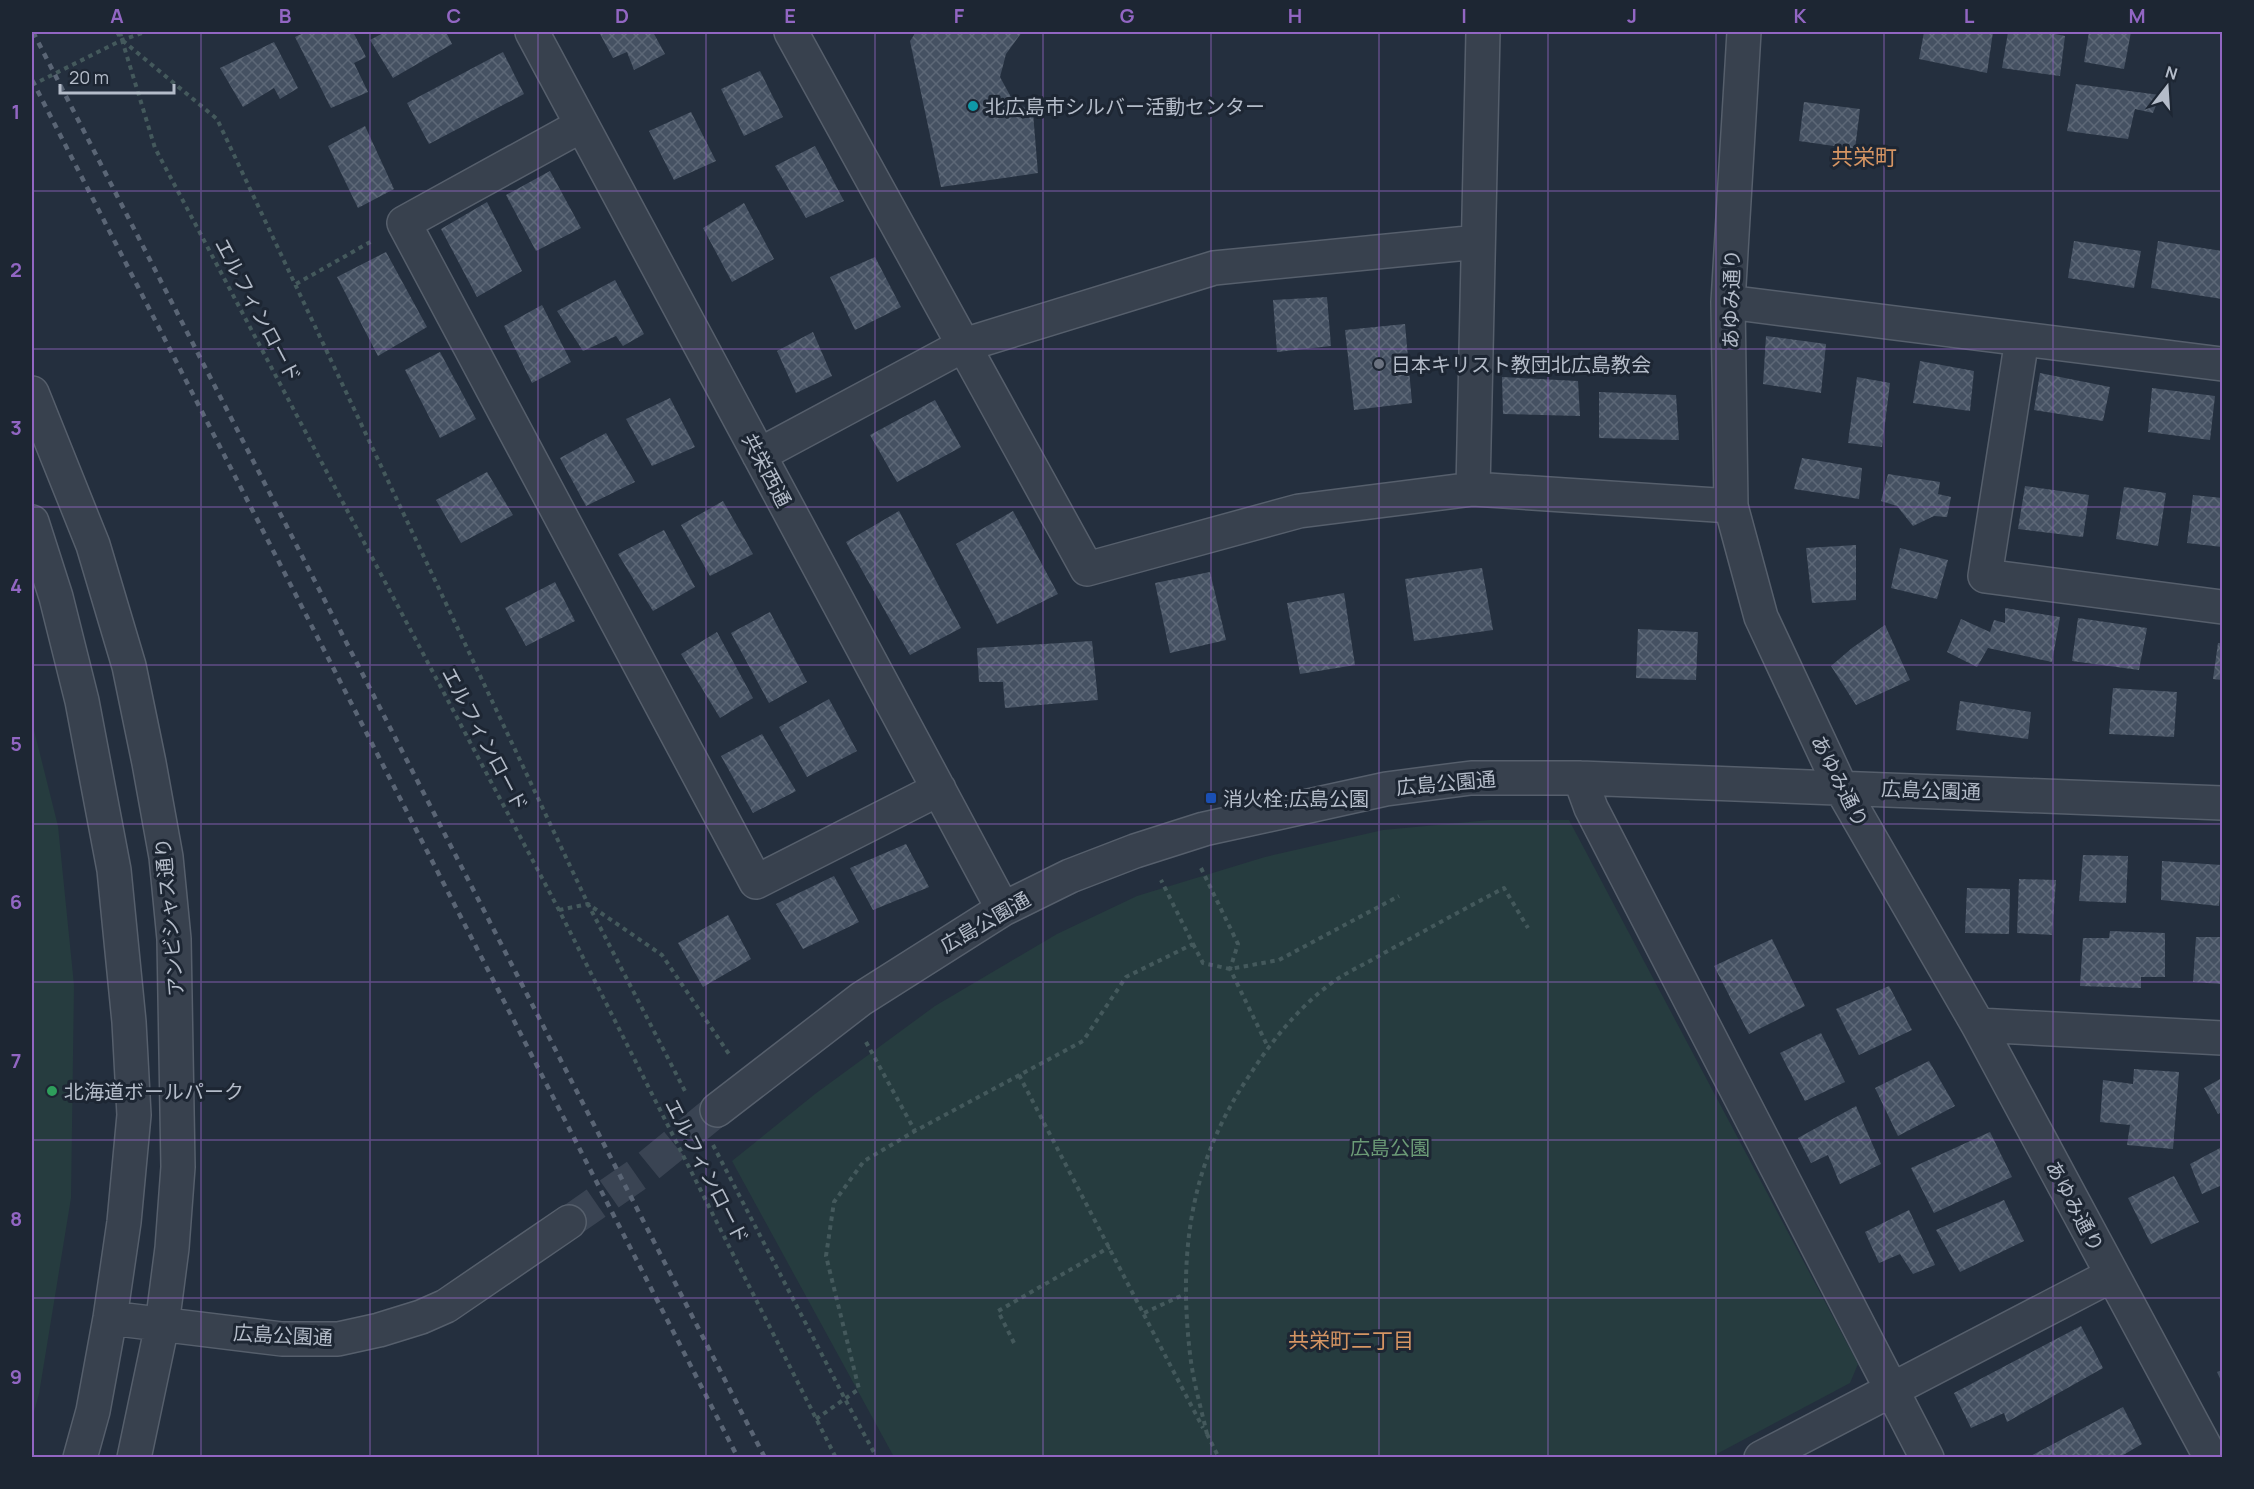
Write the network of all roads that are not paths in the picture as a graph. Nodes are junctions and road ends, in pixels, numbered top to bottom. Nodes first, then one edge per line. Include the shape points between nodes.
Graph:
1 (532, 32) edge
2 (791, 32) edge
3 (1483, 32) edge
4 (1744, 32) edge
5 (582, 125) junction
6 (1478, 242) junction
7 (1728, 302) junction
8 (2022, 339) junction
9 (963, 345) junction
10 (2223, 364) edge
11 (32, 393) edge
12 (759, 454) junction
13 (1473, 489) junction
14 (1731, 506) junction
15 (32, 522) edge
16 (2223, 607) edge
17 (1580, 778) junction
18 (1840, 786) junction
19 (939, 789) junction
20 (2223, 803) edge
21 (1003, 909) junction
22 (1978, 1025) junction
23 (2223, 1038) edge
24 (713, 1123) tunnel mouth
25 (569, 1222) tunnel mouth
26 (2112, 1275) junction
27 (110, 1318) junction
28 (162, 1325) junction
29 (1891, 1390) junction
30 (80, 1458) edge
31 (134, 1458) edge
32 (1761, 1458) edge
33 (1927, 1458) edge
34 (2211, 1458) edge

1 - 5 street, 共栄西通
2 - 9 street
3 - 6 street
4 - 7 street, あゆみ通り
5 - 12 street, 共栄西通
5 - 19 street via 404,223 756,882
6 - 9 street via 1214,268
6 - 13 street
7 - 8 street
7 - 14 street, あゆみ通り
8 - 10 street
8 - 16 street via 1985,576
9 - 12 street
9 - 13 street via 1087,569 1299,511
11 - 28 street, アンビシャス通り via 93,545 129,666 166,857 174,939 178,1167
12 - 19 street, 共栄西通
13 - 14 street
14 - 18 street, あゆみ通り via 1761,617
15 - 27 street via 82,701 117,894 134,1115
17 - 18 street, 広島公園通
17 - 21 street, 広島公園通 via 1471,778 1386,789 1203,829 1070,876
17 - 29 street via 1591,808
18 - 20 street, 広島公園通
18 - 22 street, あゆみ通り
19 - 21 street, 共栄西通
21 - 24 street, 広島公園通 via 861,999
22 - 23 street
22 - 26 street, あゆみ通り
25 - 28 street, 広島公園通 via 446,1306 379,1330 338,1339 282,1339
26 - 29 street
26 - 34 street, あゆみ通り
27 - 28 street, 広島公園通
27 - 30 street
28 - 31 street, アンビシャス通り
29 - 32 street
29 - 33 street

